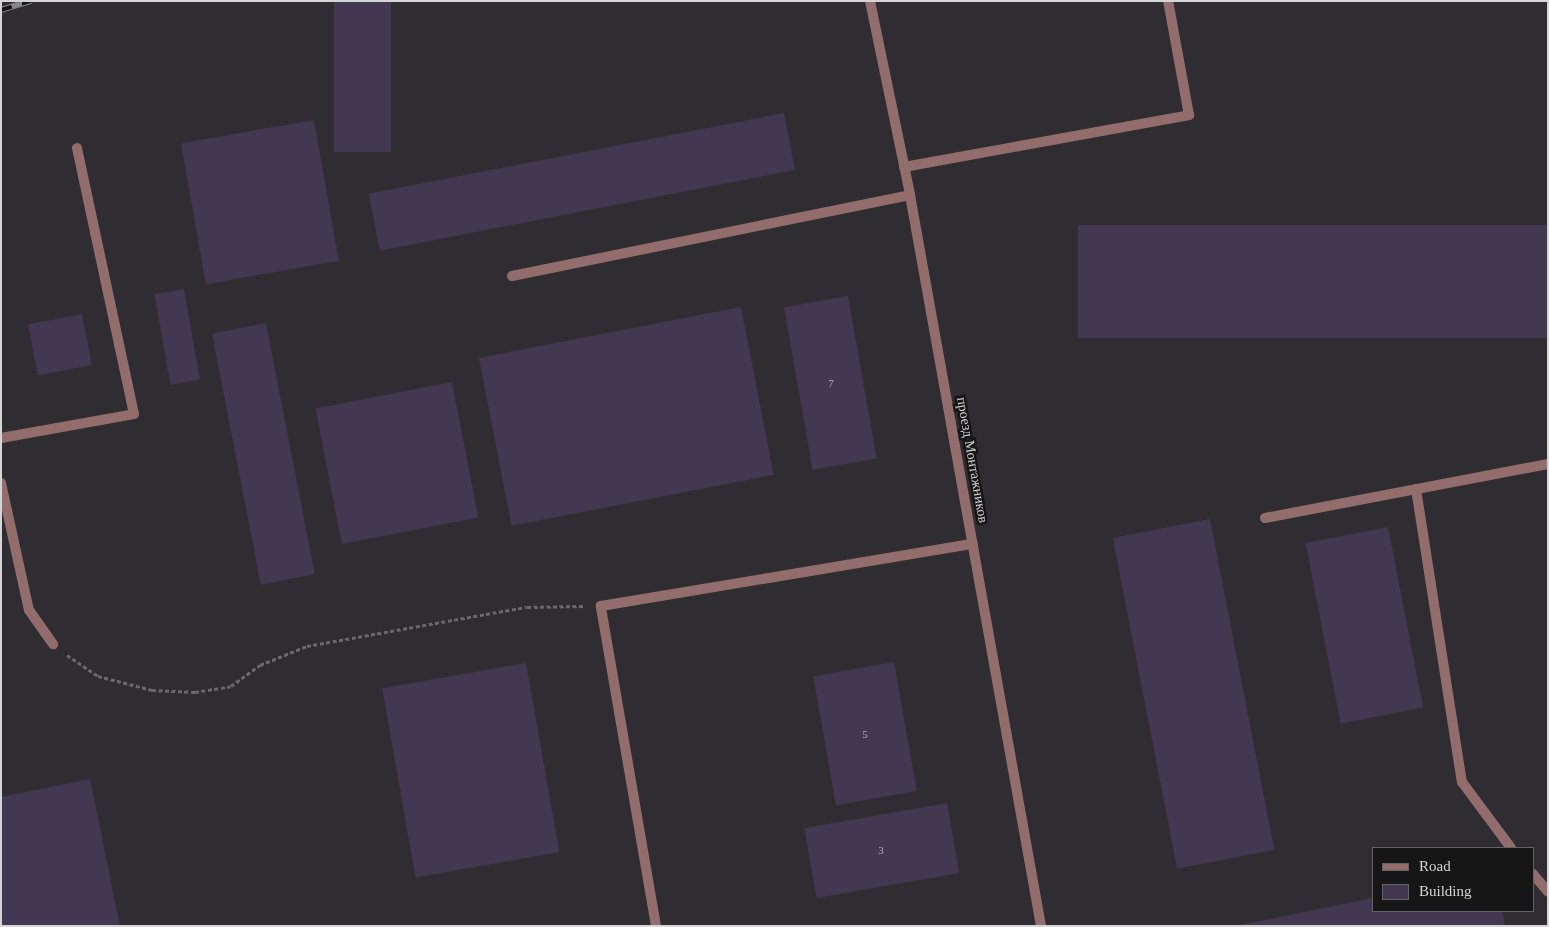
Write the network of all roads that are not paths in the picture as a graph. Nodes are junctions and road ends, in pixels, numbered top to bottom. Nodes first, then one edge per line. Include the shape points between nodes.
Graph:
1 (870, 1) edge
2 (1168, 1) edge
3 (77, 148) dead end
4 (904, 167) junction
5 (910, 194) junction
6 (512, 276) dead end
7 (1, 438) edge
8 (1548, 464) edge
9 (1, 483) edge
10 (1416, 489) junction
11 (1265, 518) dead end
12 (973, 544) junction
13 (53, 644) road end
14 (1510, 847) edge
15 (1534, 875) edge
16 (1548, 892) edge
17 (656, 926) edge
18 (1041, 926) edge

1 - 4 street, проезд Монтажников
2 - 4 street via 1189,115
3 - 7 street via 134,414
4 - 5 street, проезд Монтажников
5 - 6 street
5 - 12 street, проезд Монтажников
8 - 10 street
9 - 13 street via 29,610
10 - 11 street
10 - 14 street via 1462,782
12 - 17 street via 601,606
12 - 18 street, проезд Монтажников
15 - 16 street

